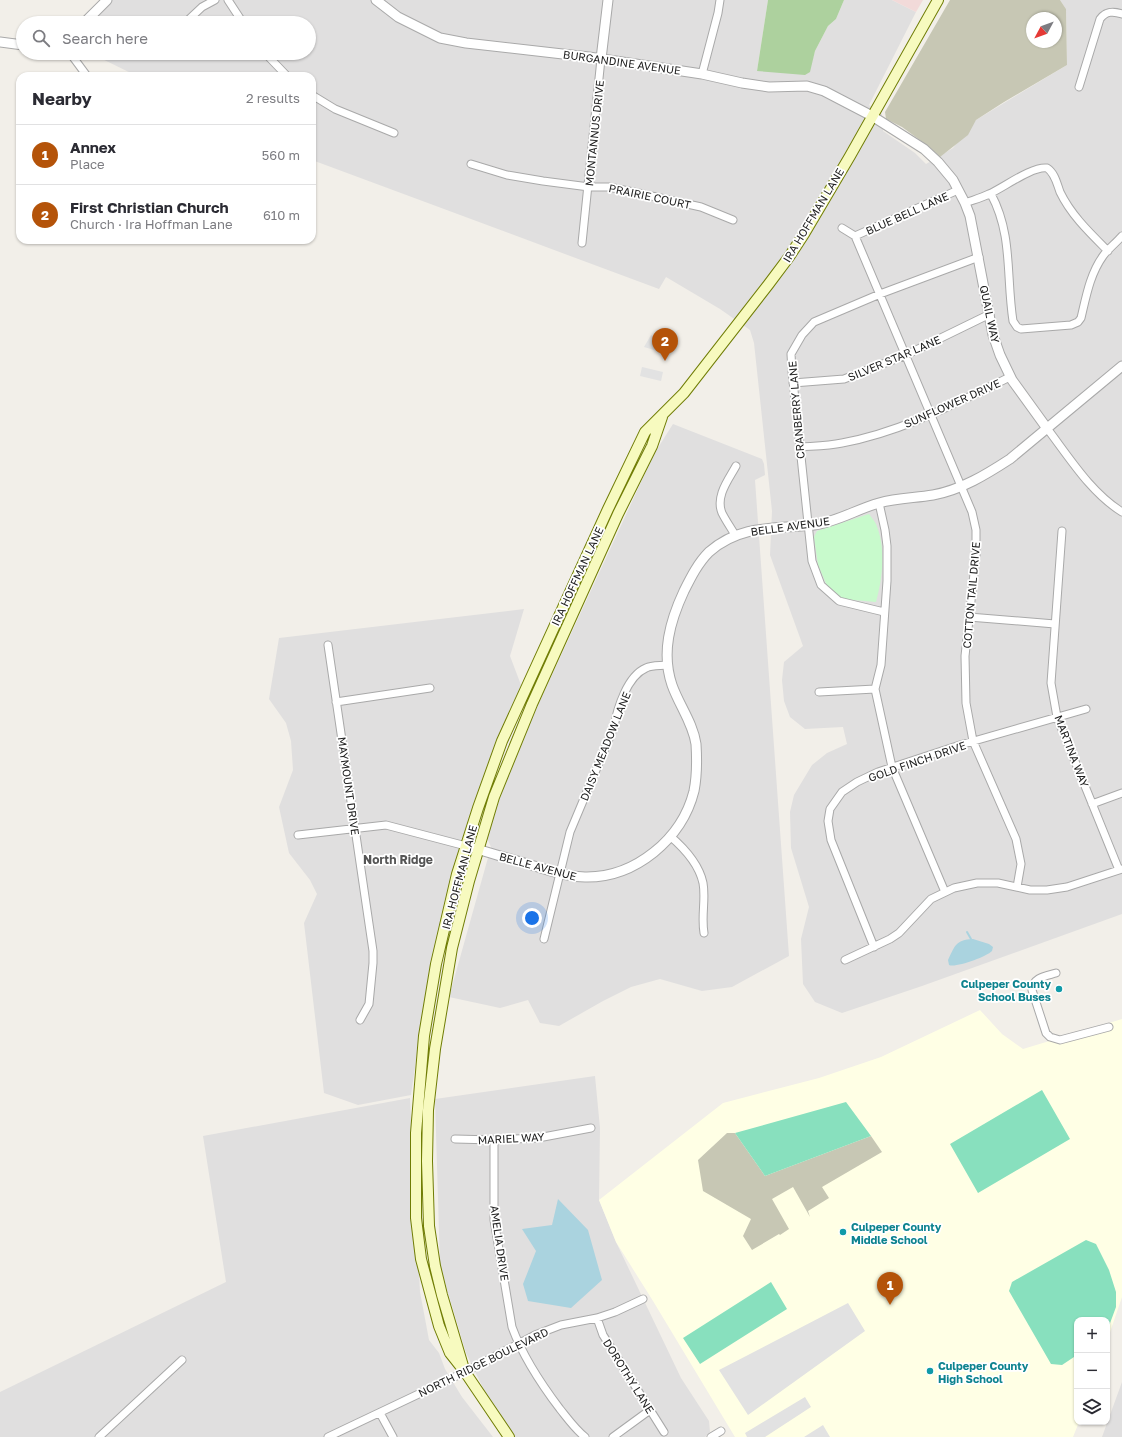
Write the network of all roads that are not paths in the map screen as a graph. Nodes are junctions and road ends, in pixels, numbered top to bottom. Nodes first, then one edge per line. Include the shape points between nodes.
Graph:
1 (107, 0) edge
2 (215, 0) edge
3 (228, 0) edge
4 (376, 0) edge
5 (608, 0) edge
6 (720, 0) edge
7 (938, 0) edge
8 (1122, 14) edge
9 (91, 16) edge
10 (193, 16) edge
11 (238, 16) edge
12 (0, 42) edge
13 (16, 44) edge
14 (601, 59) junction
15 (75, 60) edge
16 (272, 60) edge
17 (84, 72) edge
18 (283, 72) edge
19 (702, 74) junction
20 (1079, 87) dead end
21 (316, 97) edge
22 (872, 116) junction
23 (394, 133) dead end
24 (471, 164) dead end
25 (589, 187) junction
26 (958, 190) junction
27 (990, 194) junction
28 (965, 203) junction
29 (734, 220) dead end
30 (842, 228) dead end
31 (855, 236) junction
32 (1122, 236) edge
33 (582, 243) dead end
34 (1108, 251) junction
35 (978, 257) junction
36 (880, 294) junction
37 (990, 314) junction
38 (906, 355) junction
39 (1122, 366) edge
40 (1010, 377) junction
41 (793, 383) junction
42 (664, 414) junction
43 (932, 415) junction
44 (1046, 427) junction
45 (800, 447) junction
46 (736, 466) dead end
47 (962, 485) junction
48 (879, 503) junction
49 (1122, 512) edge
50 (808, 525) junction
51 (1062, 531) dead end
52 (735, 535) junction
53 (884, 612) junction
54 (969, 617) junction
55 (1055, 624) junction
56 (328, 645) dead end
57 (667, 665) junction
58 (430, 688) dead end
59 (875, 689) junction
60 (819, 692) dead end
61 (336, 702) junction
62 (1086, 709) dead end
63 (1057, 717) junction
64 (973, 741) junction
65 (892, 768) junction
66 (1122, 793) edge
67 (1092, 804) junction
68 (355, 828) junction
69 (298, 835) dead end
70 (670, 836) junction
71 (466, 846) junction
72 (479, 850) junction
73 (1121, 869) edge
74 (559, 874) junction
75 (1017, 887) junction
76 (945, 892) junction
77 (704, 932) dead end
78 (544, 939) dead end
79 (874, 946) junction
80 (845, 960) dead end
81 (1056, 973) dead end
82 (360, 1020) dead end
83 (1109, 1027) dead end
84 (591, 1128) dead end
85 (454, 1139) dead end
86 (494, 1140) junction
87 (643, 1299) dead end
88 (597, 1318) junction
89 (518, 1344) junction
90 (182, 1360) dead end
91 (465, 1372) junction
92 (650, 1410) junction
93 (380, 1413) junction
94 (721, 1431) dead end
95 (664, 1432) dead end
96 (99, 1437) edge
97 (328, 1437) edge
98 (393, 1437) edge
99 (509, 1437) edge
100 (585, 1437) edge
101 (613, 1437) edge
102 (711, 1437) edge

1 - 9 street
2 - 10 street
3 - 11 street
4 - 14 street, BURGANDINE AVENUE via 398,17 440,38
5 - 14 street, MONTANNUS DRIVE
6 - 19 street
7 - 22 main road, IRA HOFFMAN LANE
8 - 20 street via 1110,12 1100,19
12 - 13 street
14 - 19 street, BURGANDINE AVENUE
14 - 25 street, MONTANNUS DRIVE
15 - 17 street
16 - 18 street
19 - 22 street, BURGANDINE AVENUE via 769,87 807,86 824,91
21 - 23 street via 336,109
22 - 26 street, QUAIL WAY via 924,149 945,171
22 - 42 main road, IRA HOFFMAN LANE via 804,234 768,285 684,393
24 - 25 street, PRAIRIE COURT via 507,175
25 - 29 street, PRAIRIE COURT via 609,187 701,207
25 - 33 street, MONTANNUS DRIVE
26 - 28 street, QUAIL WAY
26 - 31 street, BLUE BELL LANE
27 - 28 street
27 - 34 street via 1018,178 1040,168 1047,168 1070,209
27 - 34 street via 997,205 1004,228 1012,318 1018,327 1025,330 1078,322 1093,274
28 - 35 street, QUAIL WAY
30 - 31 street
31 - 36 street, COTTON TAIL DRIVE
32 - 34 street
35 - 36 street, CRANBERRY LANE
35 - 37 street, QUAIL WAY
36 - 38 street, COTTON TAIL DRIVE
36 - 41 street, CRANBERRY LANE via 814,322 802,334 791,354
37 - 38 street, SILVER STAR LANE
37 - 40 street, QUAIL WAY via 995,341
38 - 41 street, SILVER STAR LANE via 844,379
38 - 43 street, COTTON TAIL DRIVE
39 - 44 street, BELLE AVENUE
40 - 43 street, SUNFLOWER DRIVE
40 - 44 street, QUAIL WAY
41 - 45 street, CRANBERRY LANE
42 - 71 main road, IRA HOFFMAN LANE via 645,432 605,516 502,742
42 - 72 main road, IRA HOFFMAN LANE via 652,446 618,514 532,704 494,797
43 - 45 street, SUNFLOWER DRIVE via 841,444
43 - 47 street, COTTON TAIL DRIVE
44 - 47 street, BELLE AVENUE via 1000,466
44 - 49 street, QUAIL WAY via 1096,490
45 - 50 street, CRANBERRY LANE
46 - 52 street via 720,500 722,512
47 - 48 street, BELLE AVENUE via 935,494
47 - 54 street, COTTON TAIL DRIVE via 976,530 976,555
48 - 50 street, BELLE AVENUE via 832,521
48 - 53 street via 887,546
50 - 52 street, BELLE AVENUE via 756,530
50 - 53 street, CRANBERRY LANE via 812,561 821,586 839,602
51 - 55 street, MARTINA WAY
52 - 57 street, BELLE AVENUE via 707,554 691,575 671,621
53 - 59 street via 881,665
54 - 55 street
54 - 64 street, COTTON TAIL DRIVE via 965,664 966,703
55 - 63 street, MARTINA WAY via 1051,683
56 - 61 street, MAYMOUNT DRIVE
57 - 70 street, BELLE AVENUE via 672,687 694,734 697,766 690,801
57 - 74 street, DAISY MEADOW LANE via 646,668 635,676 627,689 601,761 570,832
58 - 61 street
59 - 60 street
59 - 65 street
61 - 68 street, MAYMOUNT DRIVE
62 - 63 street, GOLD FINCH DRIVE
63 - 64 street, GOLD FINCH DRIVE
63 - 67 street, MARTINA WAY
64 - 65 street, GOLD FINCH DRIVE
64 - 75 street, COTTON TAIL DRIVE via 1016,839 1021,864
65 - 76 street
65 - 79 street, GOLD FINCH DRIVE via 857,782 842,792 830,809 828,821 831,840
66 - 67 street
67 - 73 street, MARTINA WAY
68 - 69 street, BELLE AVENUE
68 - 71 street, BELLE AVENUE via 391,826
68 - 82 street, MAYMOUNT DRIVE via 373,957 369,1004
70 - 74 street, BELLE AVENUE via 647,858 614,873 587,877
70 - 77 street via 682,846 696,865 703,884
71 - 72 street, BELLE AVENUE
71 - 91 main road, IRA HOFFMAN LANE via 436,964 424,1036 416,1133 416,1210 421,1259 439,1326 450,1353
72 - 74 street, BELLE AVENUE
72 - 91 main road, IRA HOFFMAN LANE via 452,948 435,1049 427,1131 429,1226 435,1266
73 - 75 street via 1047,890
74 - 78 street, DAISY MEADOW LANE
75 - 76 street via 998,883 977,883
76 - 79 street via 931,899 899,933
79 - 80 street
81 - 83 street via 1037,980 1032,986 1046,1033 1060,1040
84 - 86 street, MARIEL WAY via 538,1138
85 - 86 street, MARIEL WAY
86 - 89 street, AMELIA DRIVE via 494,1220 512,1327
87 - 88 street, NORTH RIDGE BOULEVARD
88 - 89 street, NORTH RIDGE BOULEVARD via 561,1325
88 - 92 street, DOROTHY LANE via 603,1335
89 - 91 street, NORTH RIDGE BOULEVARD
89 - 100 street, AMELIA DRIVE via 547,1393 578,1432
90 - 96 street
91 - 93 street, NORTH RIDGE BOULEVARD
91 - 99 main road, IRA HOFFMAN LANE
92 - 95 street, DOROTHY LANE
92 - 101 street
93 - 97 street, NORTH RIDGE BOULEVARD
93 - 98 street
94 - 102 street

